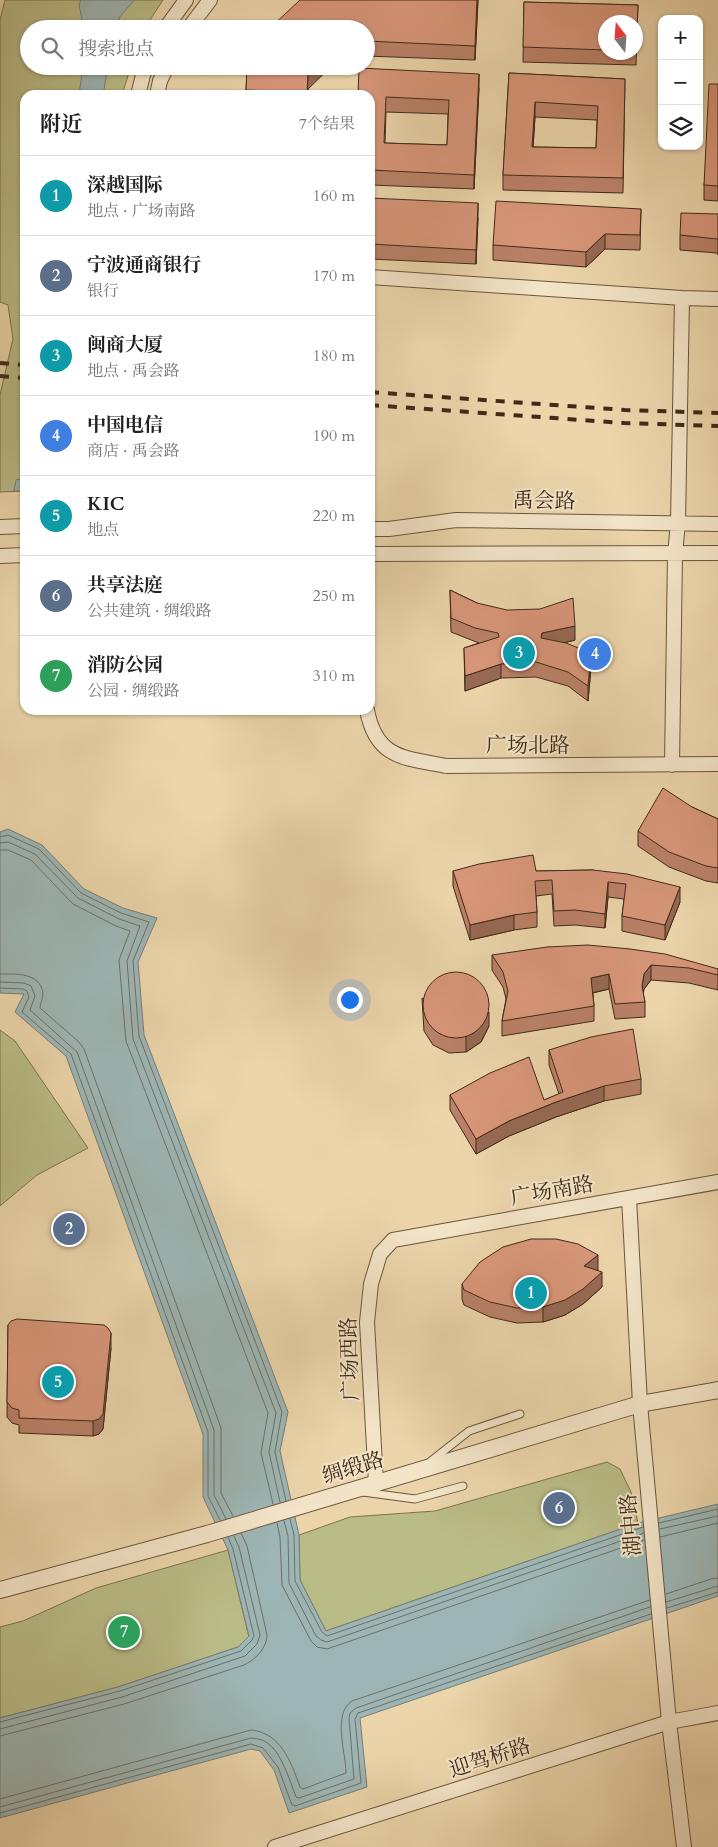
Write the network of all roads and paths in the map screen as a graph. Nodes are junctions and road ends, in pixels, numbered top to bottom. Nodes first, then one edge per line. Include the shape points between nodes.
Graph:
1 (186, 0) edge
2 (210, 0) edge
3 (172, 20) edge
4 (195, 20) edge
5 (143, 75) edge
6 (163, 75) edge
7 (139, 90) edge
8 (158, 90) edge
9 (375, 277) edge
10 (682, 298) junction
11 (718, 299) edge
12 (678, 523) junction
13 (718, 524) edge
14 (20, 526) edge
15 (0, 527) edge
16 (375, 529) edge
17 (718, 553) edge
18 (375, 554) edge
19 (675, 554) junction
20 (20, 555) edge
21 (0, 556) edge
22 (368, 715) edge
23 (718, 764) edge
24 (672, 765) junction
25 (718, 1182) edge
26 (629, 1198) junction
27 (393, 1240) joint
28 (718, 1390) edge
29 (640, 1404) junction
30 (520, 1414) dead end
31 (420, 1470) junction
32 (376, 1483) junction
33 (463, 1486) dead end
34 (352, 1490) junction
35 (0, 1590) edge
36 (718, 1713) edge
37 (669, 1722) junction
38 (308, 1842) edge
39 (274, 1847) edge
40 (684, 1847) edge

1 - 3 street
2 - 4 street
5 - 7 street
6 - 8 street
9 - 10 street
10 - 11 street
10 - 12 street
12 - 13 street, 禹会路
12 - 16 street, 禹会路 via 456,520
12 - 19 street
14 - 15 street
17 - 19 street
18 - 19 street
19 - 24 street
20 - 21 street
22 - 24 street, 广场北路 via 373,732 386,749 404,758 446,766
23 - 24 street, 广场北路
25 - 26 street, 广场南路
26 - 27 street, 广场南路
26 - 29 street, 湖中路
27 - 32 street, 广场西路 via 380,1254 371,1284 367,1322
28 - 29 street, 绸缎路
29 - 31 street, 绸缎路
29 - 37 street, 湖中路
30 - 31 lane via 469,1431
31 - 32 street, 绸缎路
32 - 34 street, 绸缎路
33 - 34 lane via 416,1499
34 - 35 street, 绸缎路 via 207,1534
36 - 37 street, 迎驾桥路
37 - 38 street, 迎驾桥路
37 - 40 street, 湖中路
38 - 39 street, 迎驾桥路

